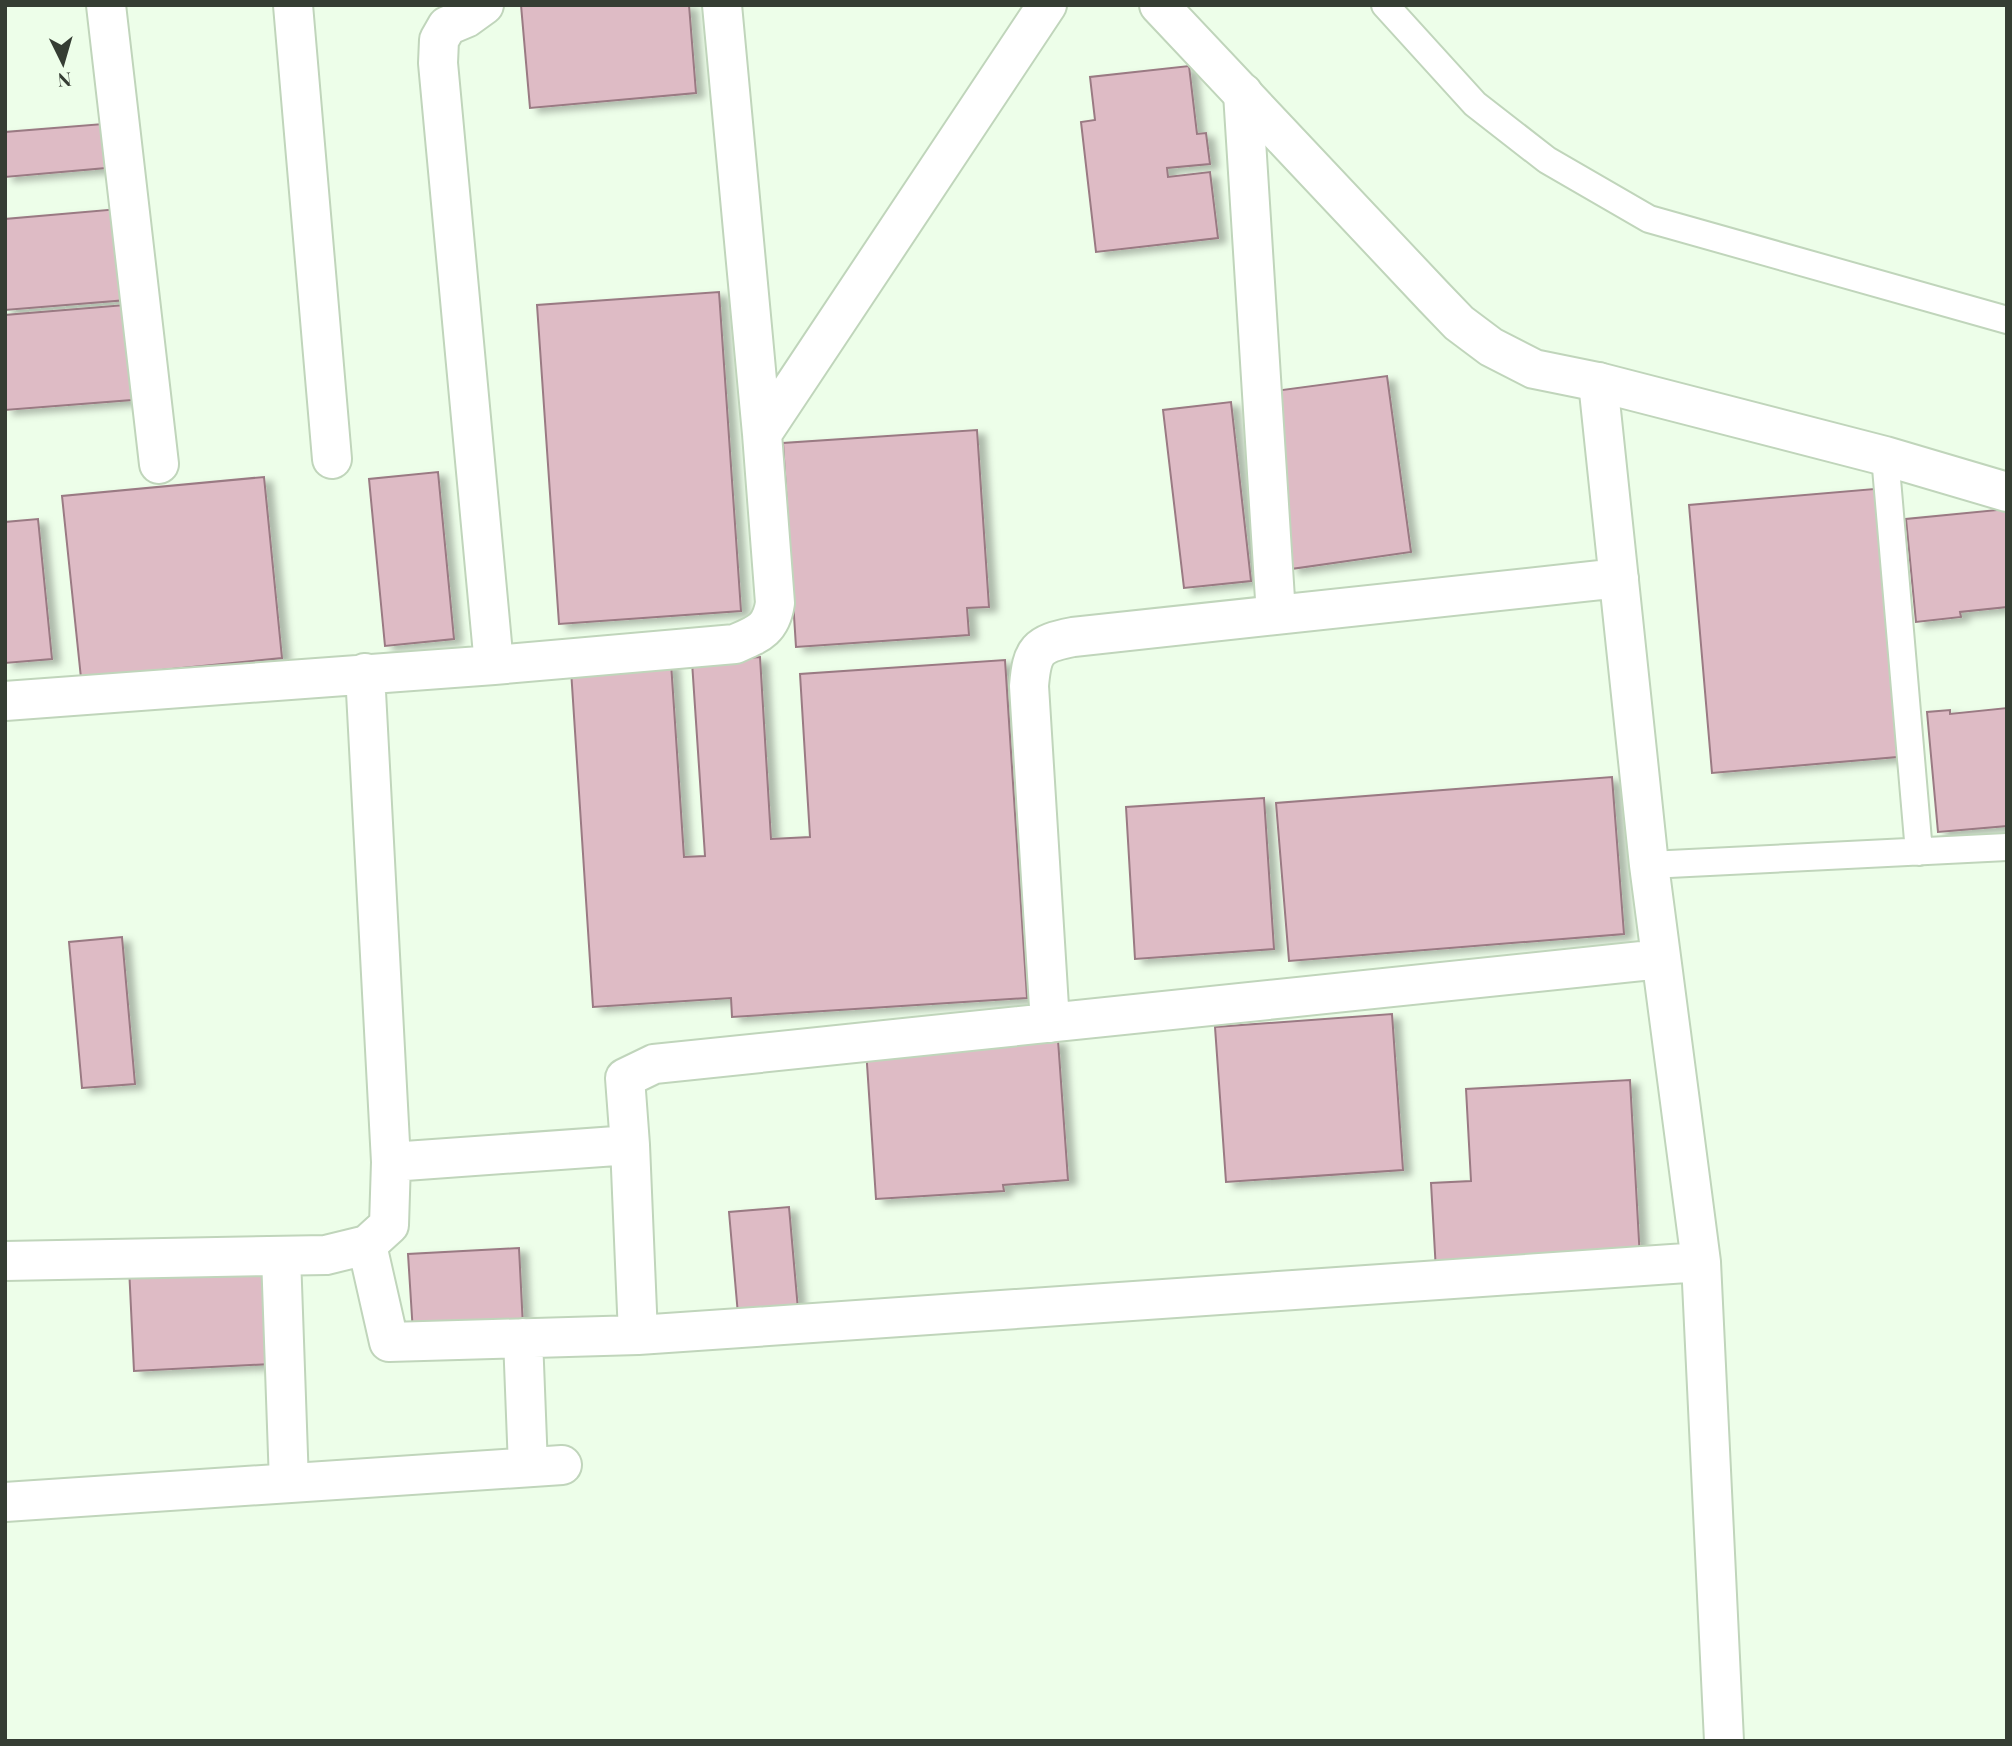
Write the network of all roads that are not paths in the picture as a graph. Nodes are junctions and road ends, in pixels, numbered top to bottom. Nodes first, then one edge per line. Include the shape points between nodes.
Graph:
1 (106, 5) edge
2 (293, 5) edge
3 (484, 5) edge
4 (722, 5) edge
5 (1046, 5) edge
6 (1159, 5) edge
7 (1385, 5) edge
8 (1243, 93) junction
9 (2007, 320) edge
10 (1598, 382) junction
11 (762, 434) junction
12 (1885, 456) junction
13 (332, 459) dead end
14 (159, 464) dead end
15 (2007, 492) edge
16 (1619, 578) junction
17 (1276, 615) junction
18 (494, 666) junction
19 (365, 673) junction
20 (5, 701) edge
21 (2007, 847) edge
22 (1919, 852) junction
23 (1649, 865) junction
24 (1661, 958) junction
25 (1050, 1023) junction
26 (630, 1145) junction
27 (391, 1162) junction
28 (367, 1245) junction
29 (281, 1256) junction
30 (5, 1261) edge
31 (1701, 1262) junction
32 (638, 1335) junction
33 (523, 1338) junction
34 (289, 1483) junction
35 (5, 1502) edge
36 (1724, 1741) edge

1 - 14 street
2 - 13 street
3 - 18 street via 447,26 439,40 438,62
4 - 11 street
5 - 11 street
6 - 8 street
7 - 9 lane via 1475,104 1547,160 1649,219
8 - 10 street via 1459,323 1534,369
8 - 17 street
10 - 12 street
10 - 16 street
11 - 18 street via 775,603 772,619 758,634 735,644
12 - 15 street
12 - 22 lane
16 - 17 street
16 - 23 street
17 - 25 street via 1073,637 1047,642 1031,661
18 - 19 street
19 - 20 street
19 - 27 street
21 - 22 lane
22 - 23 lane
23 - 24 street
24 - 25 street
24 - 31 street
25 - 26 street via 654,1064 625,1077
26 - 27 street
26 - 32 street
27 - 28 street via 389,1225
28 - 29 street via 326,1255
28 - 33 street via 389,1342
29 - 30 street
29 - 34 street
31 - 32 street
31 - 36 street
32 - 33 street
33 - 34 street via 545,1466
34 - 35 street

